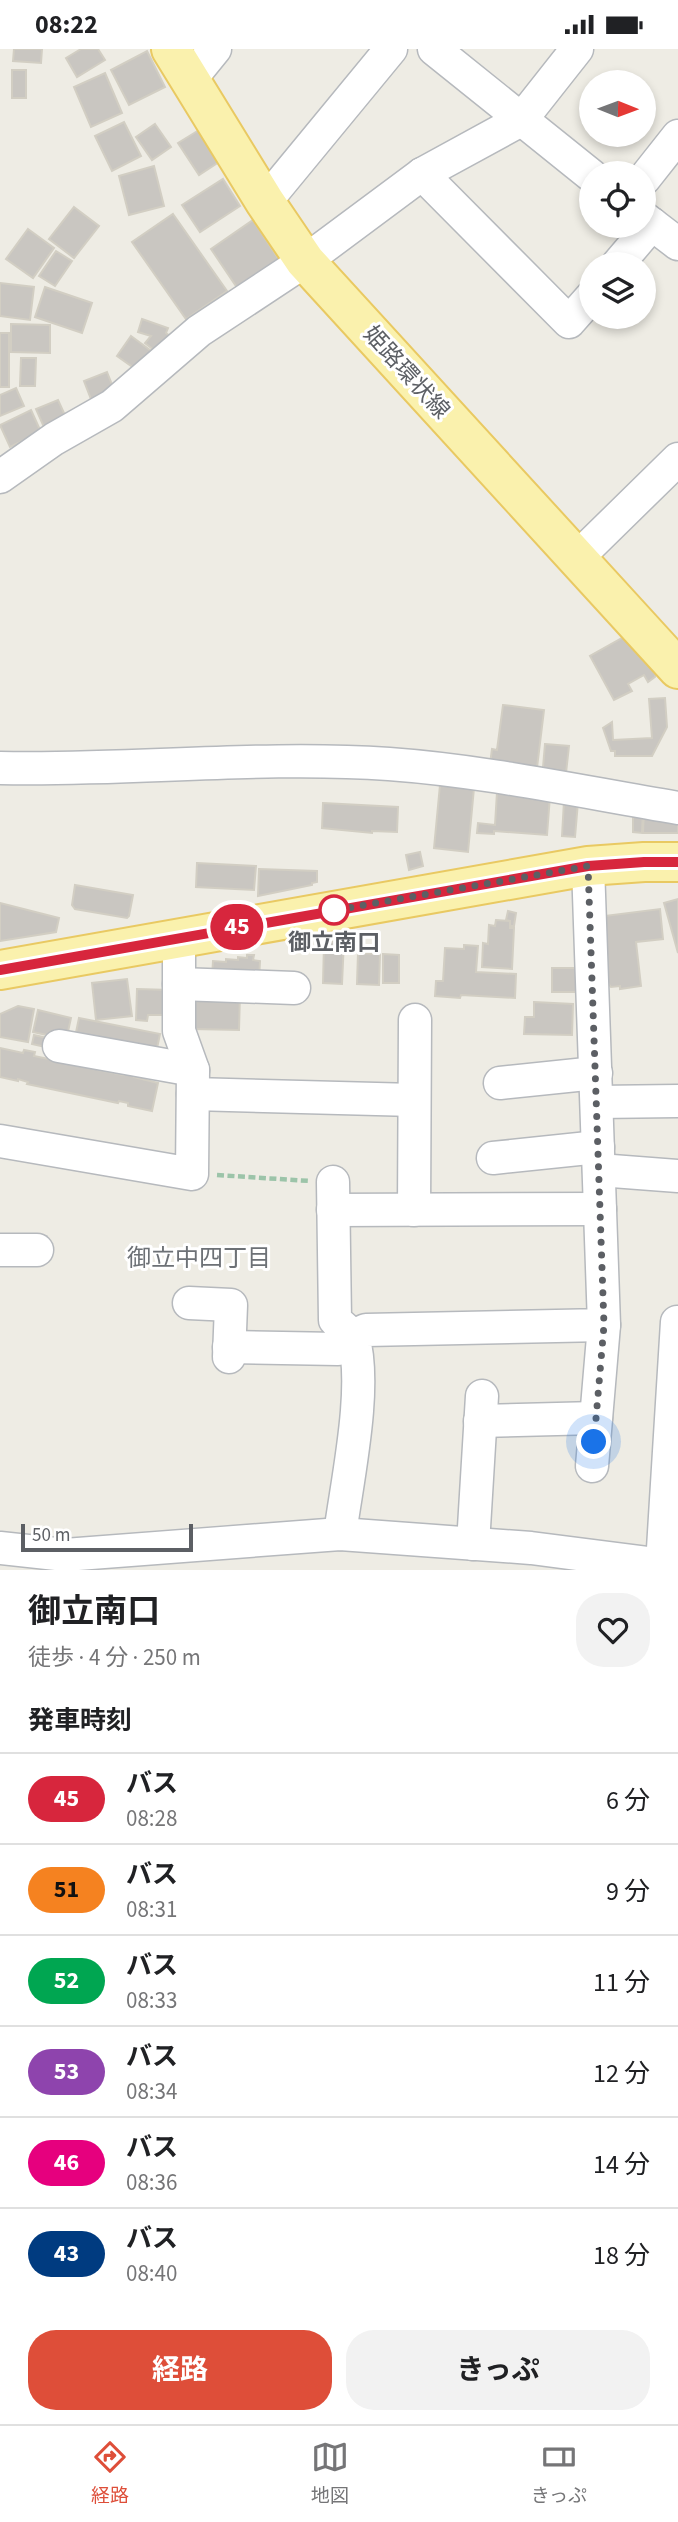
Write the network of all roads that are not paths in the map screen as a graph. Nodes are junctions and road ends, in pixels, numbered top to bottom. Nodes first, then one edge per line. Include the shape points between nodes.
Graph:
1 (215, 49) edge
2 (391, 49) edge
3 (434, 49) edge
4 (577, 49) edge
5 (180, 65) edge
6 (521, 120) junction
7 (678, 135) edge
8 (656, 163) edge
9 (579, 166) edge
10 (422, 174) junction
11 (265, 202) junction
12 (656, 227) edge
13 (678, 244) edge
14 (305, 261) junction
15 (579, 311) edge
16 (678, 459) edge
17 (0, 477) edge
18 (577, 558) junction
19 (678, 669) edge
20 (0, 768) edge
21 (678, 808) edge
22 (678, 862) edge
23 (588, 866) junction
24 (179, 937) junction
25 (0, 970) edge
26 (179, 983) junction
27 (294, 988) dead end
28 (415, 1020) dead end
29 (59, 1046) dead end
30 (193, 1082) junction
31 (500, 1083) dead end
32 (596, 1088) junction
33 (414, 1100) junction
34 (678, 1101) edge
35 (0, 1141) edge
36 (493, 1157) dead end
37 (599, 1158) junction
38 (678, 1176) edge
39 (600, 1209) junction
40 (414, 1210) junction
41 (0, 1250) edge
42 (37, 1250) dead end
43 (189, 1303) dead end
44 (677, 1322) edge
45 (604, 1325) junction
46 (352, 1336) junction
47 (596, 1418) junction
48 (674, 1437) edge
49 (592, 1466) dead end
50 (340, 1534) junction
51 (473, 1544) junction
52 (0, 1548) edge
53 (174, 1558) edge
54 (530, 1559) edge
55 (670, 1566) edge

1 - 5 street
2 - 11 street
3 - 6 street
4 - 6 street
5 - 11 main road, 姫路環状線
6 - 9 street
6 - 10 street
7 - 8 street
10 - 14 street
10 - 15 street via 569,322
11 - 14 main road, 姫路環状線
12 - 13 street
14 - 17 street via 199,331 112,406
14 - 18 main road, 姫路環状線
16 - 18 street
18 - 19 main road, 姫路環状線
20 - 21 street via 387,764
22 - 23 main road
23 - 24 main road
23 - 32 street
24 - 25 main road
24 - 26 street
26 - 27 street
26 - 30 street via 179,1031
28 - 33 street
29 - 30 street
30 - 33 street
30 - 35 street via 192,1174
31 - 32 street
32 - 34 street
32 - 37 street
33 - 40 street
36 - 37 street
37 - 38 street
37 - 39 street
39 - 40 street
39 - 45 street
40 - 46 street via 333,1196 335,1321
41 - 42 street
43 - 46 street via 231,1305 229,1352 338,1349
44 - 48 street
45 - 46 street via 366,1330
45 - 47 street
46 - 50 street via 358,1353 356,1409
47 - 49 street
47 - 51 street via 481,1408
48 - 55 street
50 - 51 street
50 - 53 street
51 - 54 street
52 - 53 street
54 - 55 street

